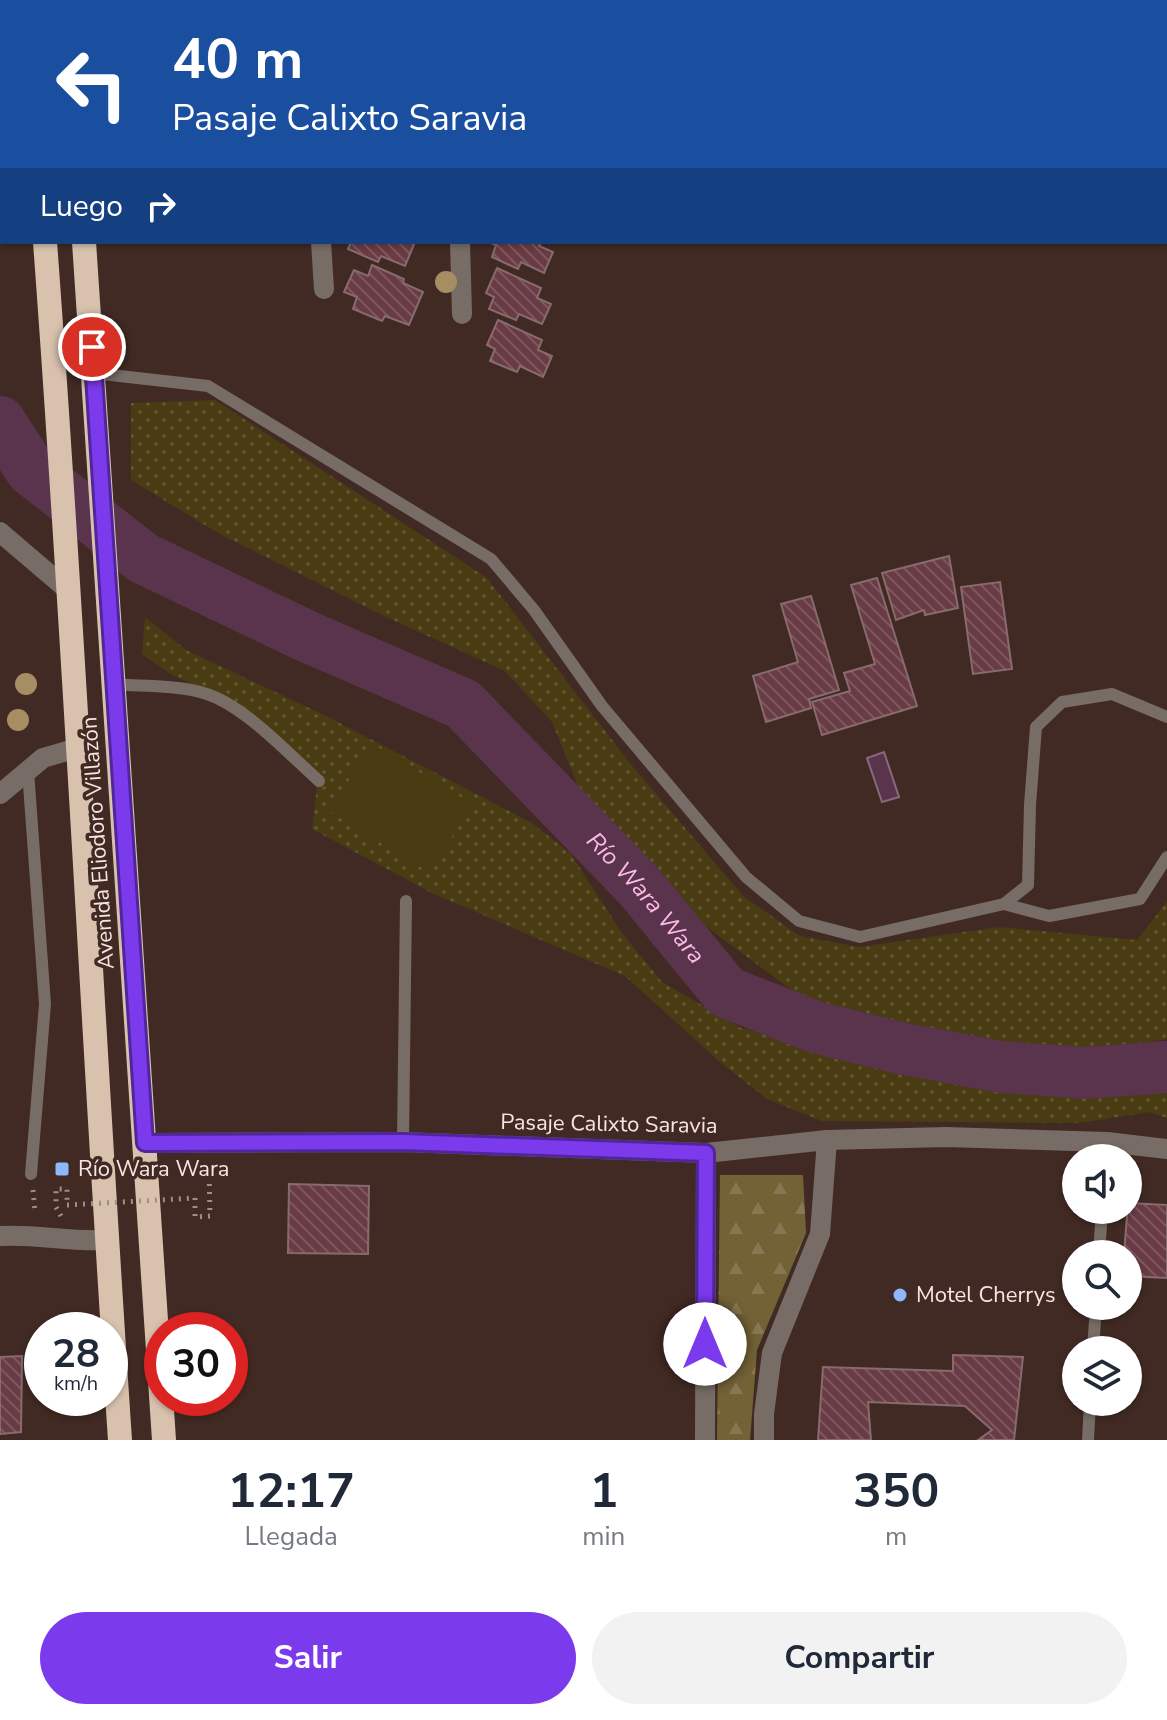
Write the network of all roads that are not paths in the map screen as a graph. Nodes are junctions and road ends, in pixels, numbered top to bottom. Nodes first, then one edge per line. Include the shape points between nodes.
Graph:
1 (45, 244) edge
2 (84, 244) edge
3 (321, 244) edge
4 (460, 244) edge
5 (324, 289) dead end
6 (462, 314) dead end
7 (93, 373) junction
8 (0, 532) edge
9 (68, 581) junction
10 (113, 684) junction
11 (1167, 717) edge
12 (77, 748) junction
13 (28, 771) junction
14 (319, 781) dead end
15 (0, 794) edge
16 (1167, 857) edge
17 (406, 901) dead end
18 (1004, 904) junction
19 (827, 1140) junction
20 (403, 1142) junction
21 (145, 1143) junction
22 (1062, 1146) edge
23 (1142, 1149) edge
24 (1167, 1149) edge
25 (706, 1153) junction
26 (31, 1174) road end
27 (0, 1236) edge
28 (106, 1240) junction
29 (1089, 1416) edge
30 (120, 1440) edge
31 (164, 1440) edge
32 (705, 1440) edge
33 (764, 1440) edge
34 (1088, 1440) edge

1 - 9 highway, Avenida Eliodoro Villazón
2 - 7 highway, Avenida Eliodoro Villazón
3 - 5 street
4 - 6 street
7 - 10 highway, Avenida Eliodoro Villazón
7 - 18 lane via 208,386 491,559 602,706 746,877 799,921 860,937
8 - 9 street
9 - 12 highway, Avenida Eliodoro Villazón
10 - 14 lane via 217,698
10 - 21 highway, Avenida Eliodoro Villazón
11 - 18 lane via 1112,694 1062,702 1036,727 1028,885
12 - 13 street via 43,758
12 - 28 highway, Avenida Eliodoro Villazón
13 - 15 street
13 - 26 lane via 45,1004
16 - 18 lane via 1140,899 1049,916
17 - 20 lane
19 - 22 street, Pasaje Calixto Saravia via 946,1137
19 - 25 street, Pasaje Calixto Saravia
19 - 33 street via 820,1234 772,1353
20 - 21 street, Pasaje Calixto Saravia
20 - 25 street, Pasaje Calixto Saravia
21 - 31 highway, Avenida Eliodoro Villazón
23 - 24 street, Pasaje Calixto Saravia
25 - 32 street
27 - 28 street
28 - 30 highway, Avenida Eliodoro Villazón
29 - 34 lane

